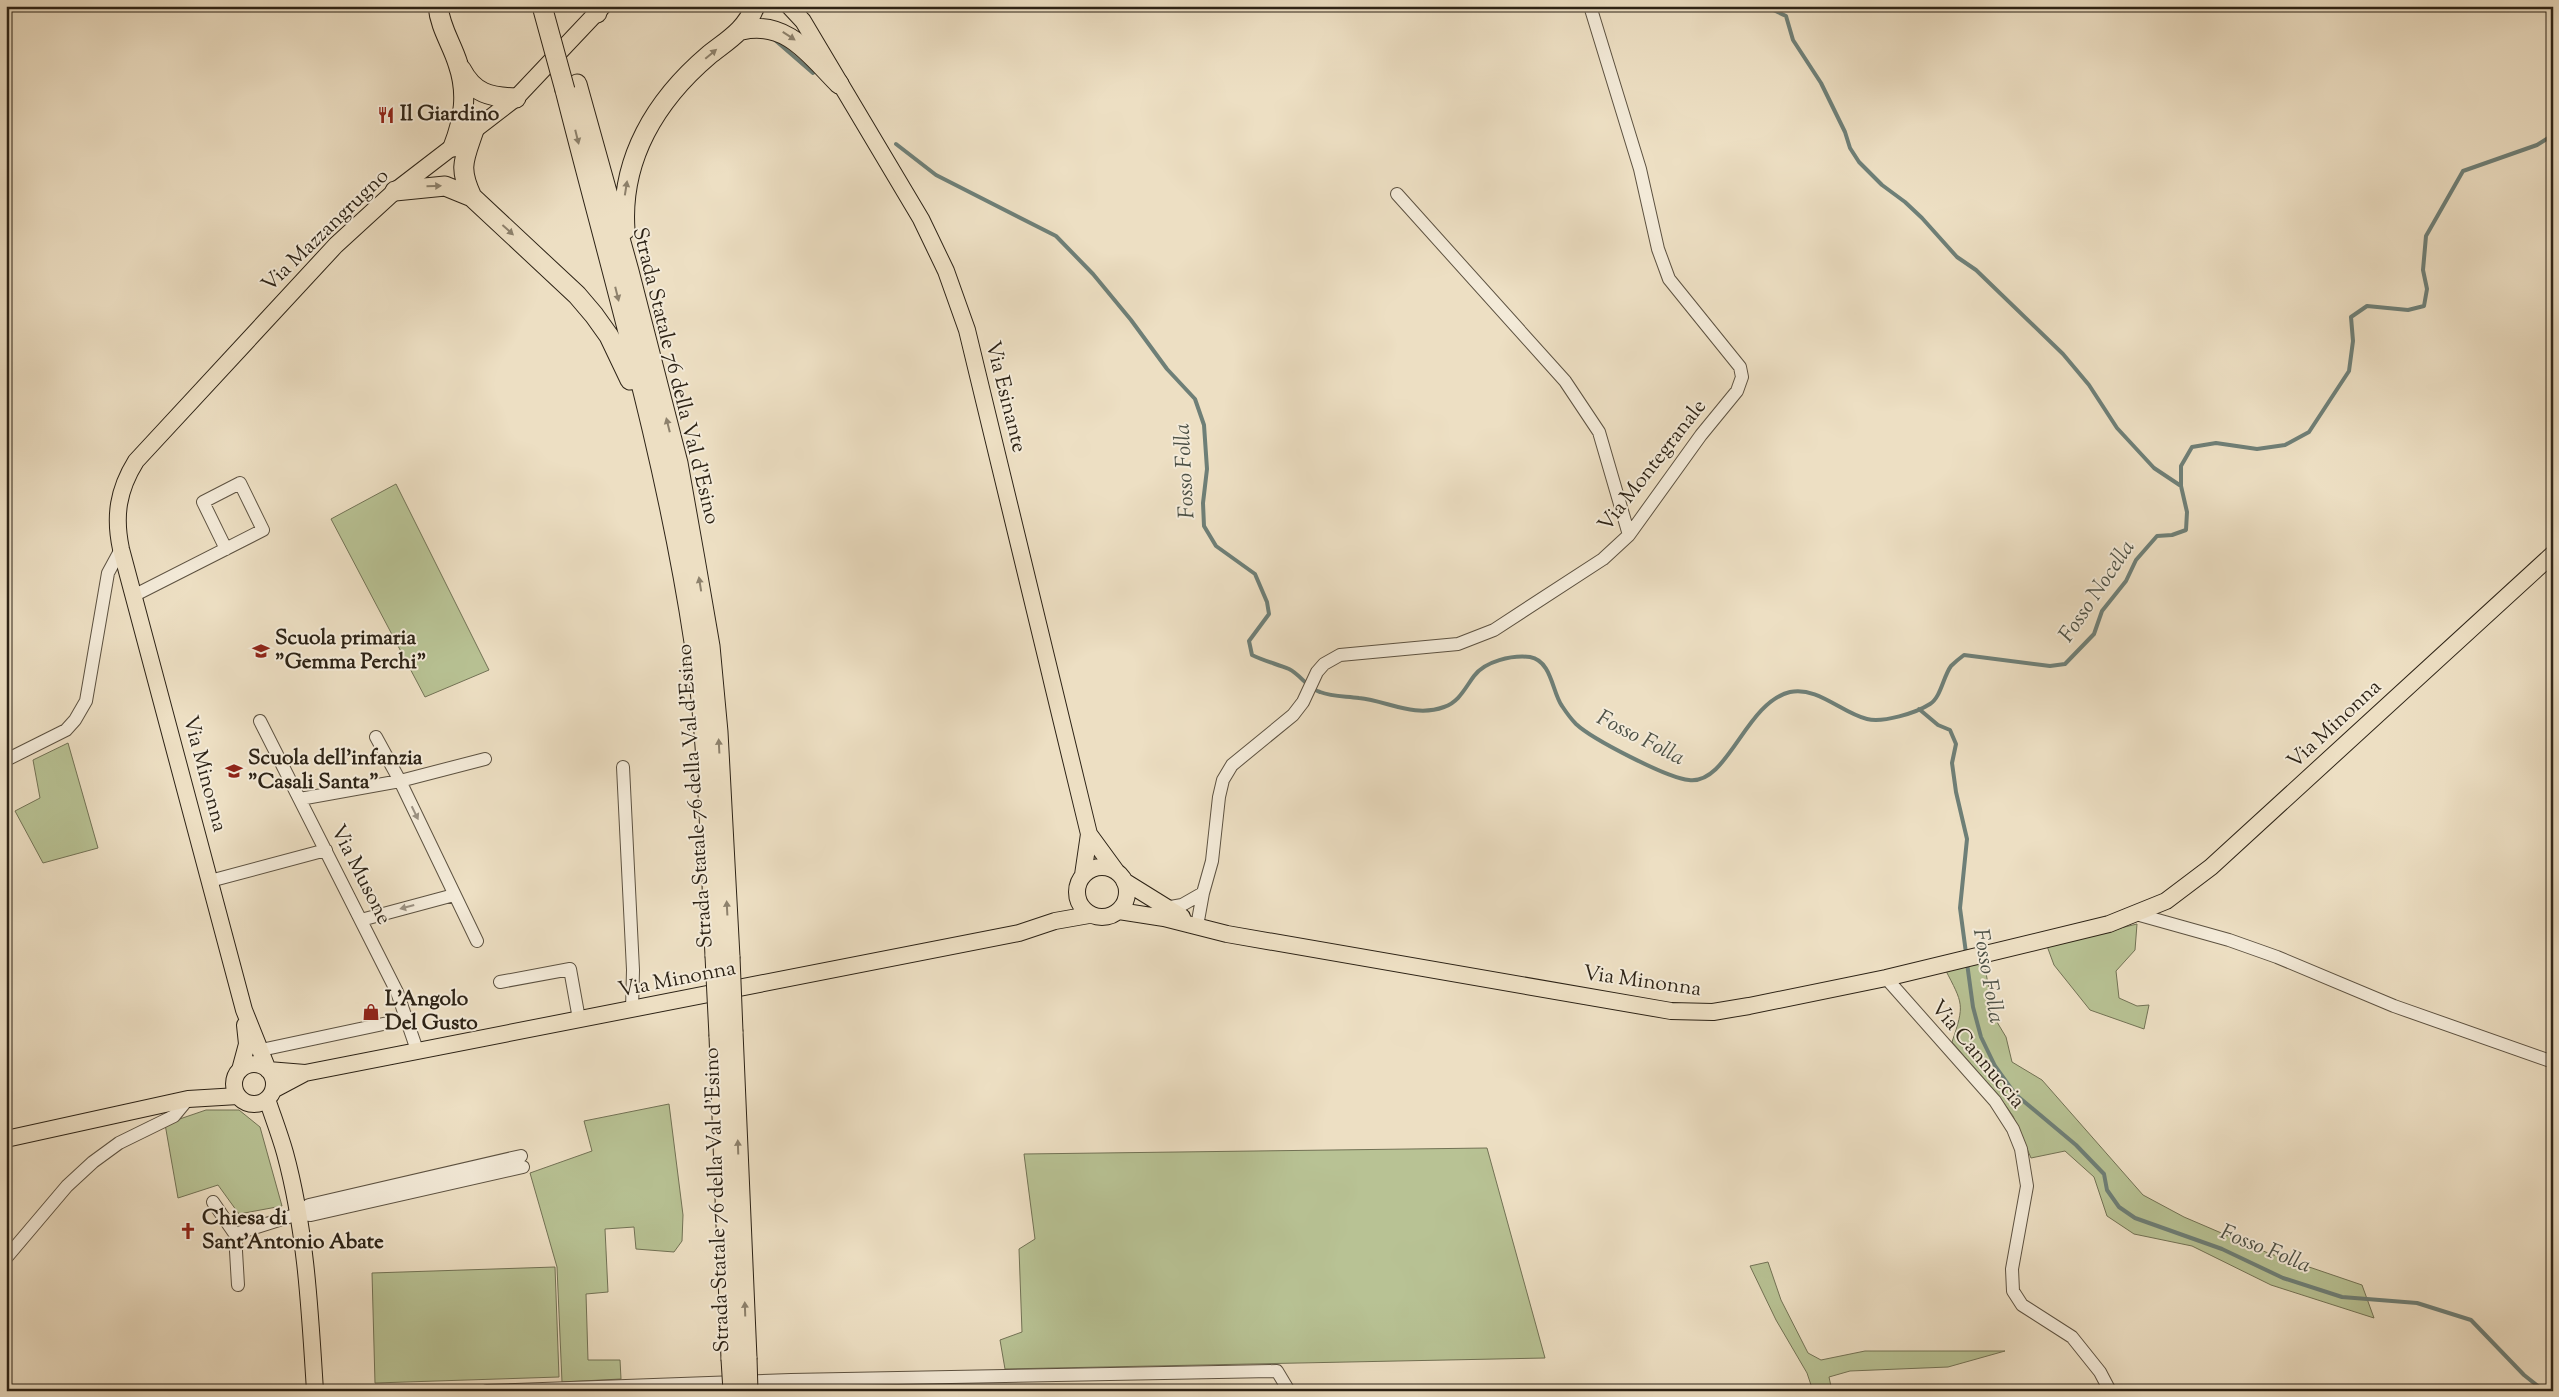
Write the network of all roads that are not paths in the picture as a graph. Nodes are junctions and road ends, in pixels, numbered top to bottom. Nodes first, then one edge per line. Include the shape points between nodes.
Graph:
1 (438, 6) edge
2 (542, 6) edge
3 (556, 6) edge
4 (755, 6) edge
5 (789, 6) edge
6 (1590, 6) edge
7 (599, 8) edge
8 (800, 14) edge
9 (742, 30) junction
10 (458, 64) junction
11 (839, 84) junction
12 (571, 87) junction
13 (516, 98) junction
14 (474, 130) junction
15 (453, 146) junction
16 (395, 191) junction
17 (1397, 194) dead end
18 (472, 198) junction
19 (629, 271) junction
20 (136, 461) joint
21 (1629, 535) junction
22 (226, 549) junction
23 (121, 550) junction
24 (2553, 554) edge
25 (681, 563) junction
26 (135, 595) junction
27 (260, 721) dead end
28 (376, 737) dead end
29 (485, 759) dead end
30 (6, 760) edge
31 (623, 767) dead end
32 (400, 781) junction
33 (300, 799) junction
34 (1088, 834) junction
35 (326, 850) junction
36 (1083, 875) junction
37 (1120, 876) junction
38 (210, 881) junction
39 (1077, 893) junction
40 (1203, 893) junction
41 (454, 895) junction
42 (1165, 908) junction
43 (1119, 911) junction
44 (1089, 914) junction
45 (2136, 914) junction
46 (361, 920) junction
47 (1055, 921) junction
48 (1197, 926) junction
49 (477, 942) dead end
50 (722, 956) junction
51 (1886, 978) junction
52 (500, 982) dead end
53 (244, 1010) junction
54 (632, 1010) junction
55 (408, 1019) junction
56 (580, 1019) junction
57 (261, 1050) junction
58 (417, 1050) junction
59 (2553, 1062) edge
60 (268, 1070) junction
61 (305, 1073) junction
62 (238, 1074) junction
63 (257, 1097) junction
64 (188, 1099) junction
65 (6, 1139) edge
66 (522, 1162) dead end
67 (213, 1202) dead end
68 (298, 1214) junction
69 (235, 1234) junction
70 (6, 1258) edge
71 (238, 1285) dead end
72 (739, 1358) junction
73 (315, 1391) edge
74 (488, 1391) edge
75 (733, 1391) edge
76 (748, 1391) edge
77 (1290, 1391) edge
78 (2110, 1391) edge

1 - 10 highway
2 - 12 highway, Strada Statale 76 della Val d'Esino, bridge
3 - 12 highway, Strada Statale 76 della Val d'Esino
4 - 9 highway
5 - 8 main road, Via Esinante
6 - 21 street, Via Montegranale via 1640,169 1658,249 1669,279 1740,367 1742,377 1737,391
7 - 13 main road, Via Mazzangrugno
8 - 11 main road, Via Esinante
9 -> 11 highway via 759,26 782,32 798,43
19 -> 9 highway via 625,199 630,167 650,123 676,86
10 - 13 highway via 465,78 479,92
10 - 15 highway via 463,85 463,123
11 - 34 main road, Via Esinante via 921,219 946,271 967,330
12 - 19 highway, Strada Statale 76 della Val d'Esino
12 -> 25 highway, Strada Statale 76 della Val d'Esino
13 - 14 main road, Via Mazzangrugno
14 - 15 main road, Via Mazzangrugno
14 - 18 highway via 462,167
15 - 16 main road, Via Mazzangrugno
16 -> 18 highway via 445,186
16 - 20 main road, Via Mazzangrugno via 336,245
17 - 21 street via 1565,381 1582,405 1600,432
18 -> 25 highway via 577,295 609,336 646,425
50 -> 19 highway, Strada Statale 76 della Val d'Esino via 718,732 710,646 678,463
20 - 23 main road, Via Minonna via 125,478 118,500 116,521
21 - 40 street, Via Montegranale via 1604,559 1494,630 1458,644 1340,655 1324,664 1293,715 1226,772 1219,797 1212,862
22 - 22 street via 263,530 240,483 203,502
22 - 26 street
23 - 26 main road, Via Minonna
23 - 30 street via 108,573 86,701 66,730
24 - 45 main road, Via Minonna via 2212,867 2166,901
25 - 50 highway, Strada Statale 76 della Val d'Esino via 694,644
26 - 38 main road, Via Minonna
27 - 33 street, Via Musone
28 - 32 street
29 - 32 street
31 - 54 street
32 - 33 street
32 -> 41 street
33 - 35 street, Via Musone
34 - 36 main road, Via Esinante
34 - 37 main road, Via Esinante
35 - 38 street
35 - 46 street, Via Musone
36 - 37 main road via 1102,867
36 - 39 main road
37 - 42 main road, Via Minonna
37 - 43 main road via 1127,897
38 - 53 main road, Via Minonna
39 - 44 main road via 1078,902
39 - 47 main road
40 - 42 street via 1182,906
40 - 48 street, Via Montegranale
41 -> 46 street
41 - 49 street
42 - 48 main road, Via Minonna
43 - 44 main road via 1105,918
43 - 48 main road, Via Minonna
44 - 47 main road, Via Minonna
45 - 51 main road, Via Minonna via 2109,924
45 - 59 street via 2229,940 2394,1006
46 - 55 street, Via Musone
47 - 54 main road, Via Minonna via 1020,933
48 - 51 main road, Via Minonna via 1227,934 1671,1011 1713,1012
50 - 72 highway, Strada Statale 76 della Val d'Esino, bridge
51 - 78 street, Via Cannuccia via 1995,1101 2013,1129 2021,1149 2027,1186 2012,1269 2013,1291 2022,1305 2072,1337 2100,1372
52 - 56 street via 570,969
53 - 57 main road, Via Minonna
53 - 62 main road, Via Minonna via 247,1044
54 - 56 main road, Via Minonna
55 - 57 street
55 - 58 street, Via Musone
56 - 58 main road, Via Minonna
57 - 60 main road, Via Minonna
58 - 61 main road, Via Minonna
60 - 61 main road, Via Minonna
60 - 62 main road, Via Minonna via 254,1064
60 - 63 main road, Via Minonna via 274,1079
61 - 63 main road, Via Minonna
62 - 63 main road, Via Minonna via 235,1090
62 - 64 main road, Via Minonna
63 - 64 main road, Via Minonna
63 - 68 main road via 285,1154
64 - 65 main road, Via Minonna
64 - 70 street via 174,1116 119,1143 93,1162
66 - 68 street via 311,1215
67 - 69 street
68 - 69 street
68 - 73 main road
69 - 71 street
72 - 75 highway, Strada Statale 76 della Val d'Esino, bridge
72 - 76 highway, Strada Statale 76 della Val d'Esino, bridge
74 - 77 street via 791,1380 1277,1371

